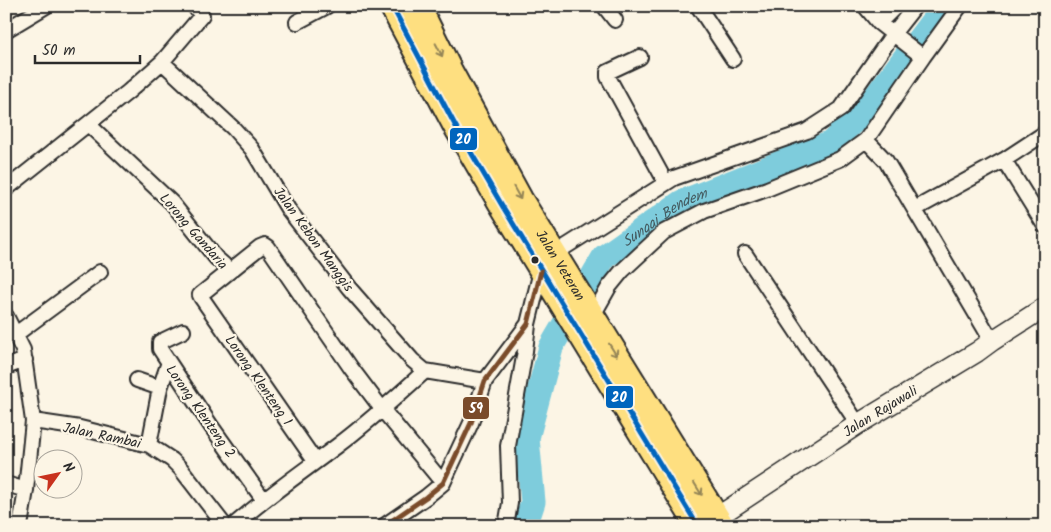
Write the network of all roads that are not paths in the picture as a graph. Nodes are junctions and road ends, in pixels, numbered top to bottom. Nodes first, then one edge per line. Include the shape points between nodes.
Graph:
1 (46, 6) edge
2 (326, 6) edge
3 (392, 6) edge
4 (604, 6) edge
5 (698, 6) edge
6 (865, 6) edge
7 (896, 6) edge
8 (914, 6) edge
9 (960, 6) edge
10 (424, 9) edge
11 (198, 11) edge
12 (615, 20) dead end
13 (297, 22) dead end
14 (880, 23) junction
15 (6, 30) edge
16 (894, 35) junction
17 (920, 55) junction
18 (640, 57) dead end
19 (732, 59) dead end
20 (162, 62) junction
21 (88, 124) junction
22 (1045, 132) edge
23 (866, 140) junction
24 (1004, 160) junction
25 (666, 183) junction
26 (6, 189) edge
27 (915, 209) junction
28 (1045, 226) edge
29 (745, 254) dead end
30 (551, 268) junction
31 (100, 272) dead end
32 (227, 272) junction
33 (1045, 307) edge
34 (6, 316) edge
35 (585, 318) junction
36 (528, 324) junction
37 (182, 331) dead end
38 (16, 334) junction
39 (992, 340) junction
40 (25, 360) junction
41 (168, 365) junction
42 (6, 367) edge
43 (425, 371) junction
44 (136, 380) dead end
45 (485, 381) junction
46 (160, 388) junction
47 (382, 410) junction
48 (33, 421) junction
49 (858, 424) junction
50 (149, 445) junction
51 (315, 461) junction
52 (443, 483) junction
53 (6, 484) edge
54 (26, 490) junction
55 (263, 499) junction
56 (711, 522) edge
57 (20, 526) edge
58 (226, 526) edge
59 (233, 526) edge
60 (384, 526) edge
61 (506, 526) edge

1 - 15 street
2 - 13 street
3 - 30 highway, Jalan Veteran via 455,125
4 - 12 street
5 - 19 street
6 - 14 street
7 - 14 street
8 - 16 street
9 - 17 street
10 -> 30 highway, Jalan Veteran via 450,70 508,177
11 - 20 street
14 - 16 street
16 - 17 street
16 - 25 street via 841,109 807,131
17 - 23 street
18 - 25 street via 608,72 608,77
20 - 21 street
20 - 43 street, Jalan Kebon Manggis via 252,149 288,209 349,288 395,342
21 - 26 street
21 - 32 street, Lorong Gandaria via 172,203
22 - 24 street
23 - 27 street via 884,158
23 - 35 street via 840,159 704,212 664,232 622,270
24 - 27 street
24 - 28 street
25 - 30 street
27 - 39 street
29 - 49 street
30 - 35 highway, Jalan Veteran
30 - 36 street
31 - 38 street
32 - 47 street, Lorong Gandaria via 260,246 268,247
32 - 51 street, Lorong Klenteng 1 via 200,295
33 - 39 street, Jalan Rajawali
34 - 38 street
35 - 56 highway, Jalan Veteran
36 - 45 street
36 - 61 street via 508,446 510,503
37 - 41 street, Lorong Klenteng 2 via 160,342
38 - 40 street
39 - 49 street, Jalan Rajawali
40 - 42 street
40 - 48 street
41 - 46 street
41 - 55 street, Lorong Klenteng 2
43 - 45 street
43 - 47 street
44 - 46 street
45 - 52 street via 471,423
46 - 50 street
47 - 51 street
47 - 52 street, Lorong Gandaria
48 - 50 street, Jalan Rambai via 80,428
48 - 54 street
49 - 56 street, Jalan Rajawali
50 - 58 street, Jalan Rambai via 181,469
51 - 55 street
52 - 60 street
53 - 54 street
54 - 57 street
55 - 59 street

